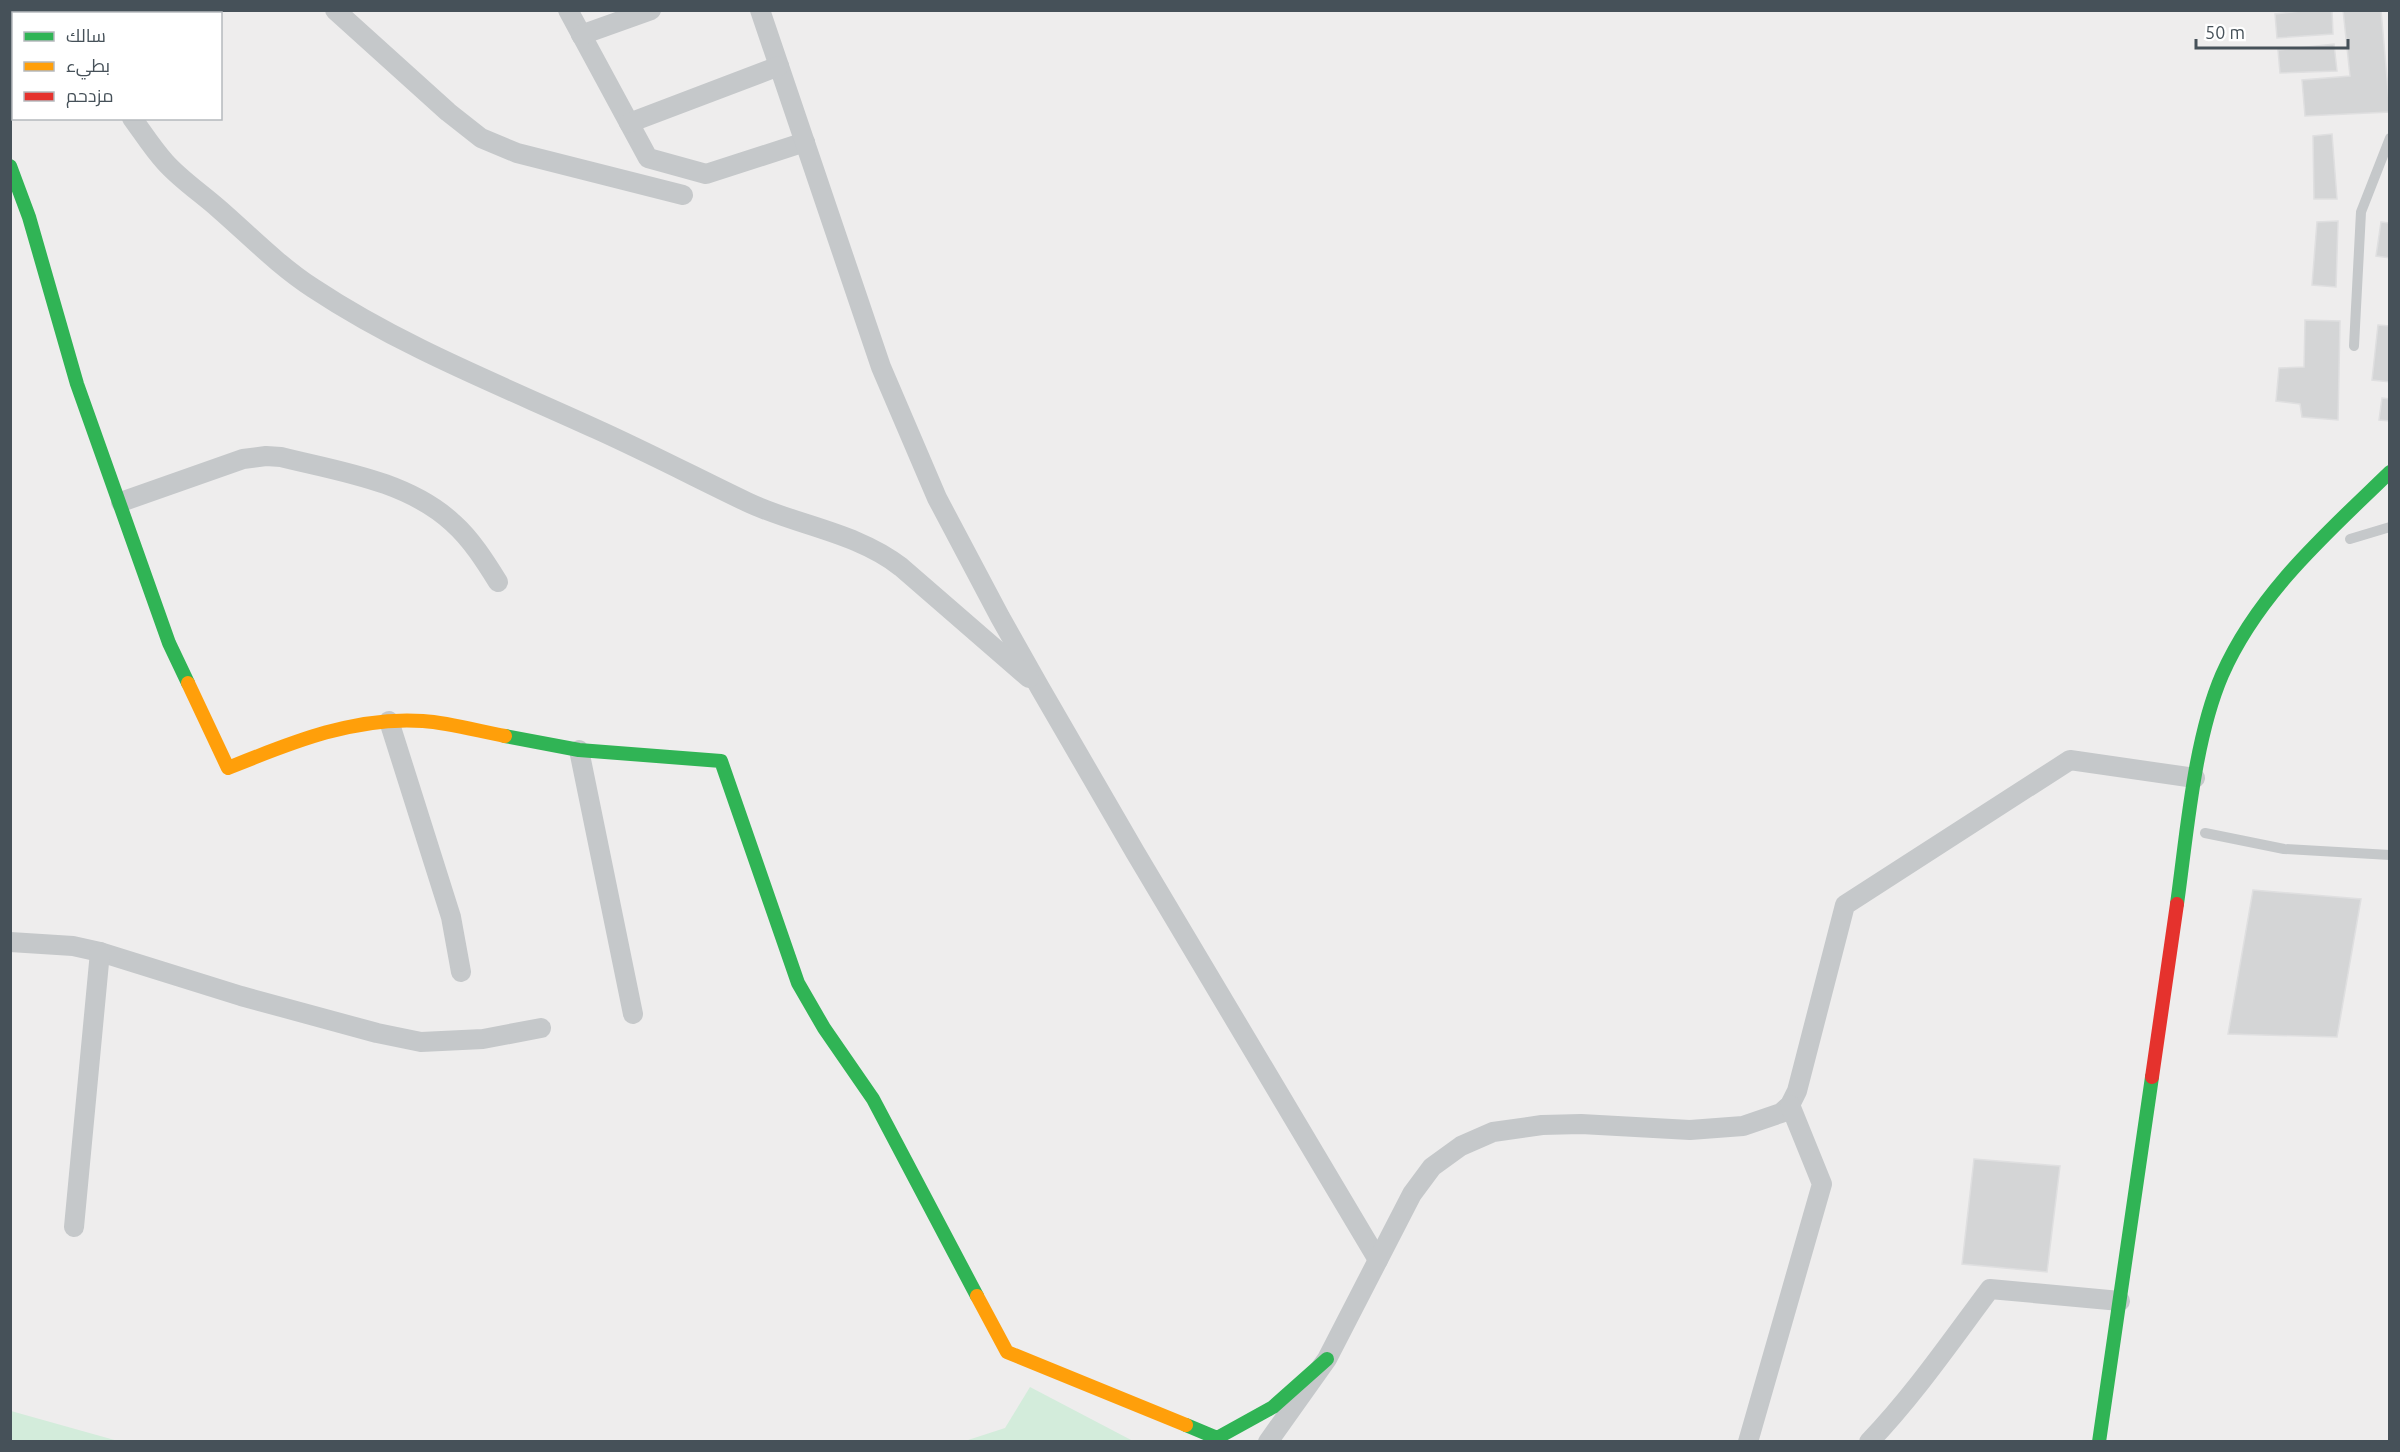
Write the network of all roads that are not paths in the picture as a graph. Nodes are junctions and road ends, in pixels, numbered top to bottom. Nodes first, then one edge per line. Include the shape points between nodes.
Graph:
1 (335, 10) edge
2 (568, 10) edge
3 (651, 10) edge
4 (760, 10) edge
5 (581, 35) junction
6 (779, 66) junction
7 (133, 120) edge
8 (629, 123) junction
9 (2390, 138) edge
10 (805, 142) junction
11 (10, 166) edge
12 (683, 195) dead end
13 (2354, 346) dead end
14 (2390, 472) edge
15 (120, 502) junction
16 (2373, 517) dead end
17 (2390, 527) edge
18 (2346, 543) joint
19 (498, 582) dead end
20 (1040, 688) junction
21 (389, 721) junction
22 (579, 750) junction
23 (2195, 778) junction
24 (2205, 834) dead end
25 (2390, 855) edge
26 (10, 942) edge
27 (100, 952) junction
28 (461, 972) dead end
29 (633, 1014) dead end
30 (541, 1028) dead end
31 (1790, 1105) junction
32 (74, 1227) dead end
33 (1378, 1260) junction
34 (2120, 1301) junction
35 (1327, 1359) junction
36 (1269, 1442) edge
37 (1748, 1442) edge
38 (1869, 1442) edge
39 (2098, 1442) edge

1 - 12 street via 448,112 489,142 517,153
2 - 5 street
3 - 5 street
4 - 6 street
5 - 8 street
6 - 8 street
6 - 10 street
7 - 20 street via 165,163 185,182 313,288 456,367 599,430 768,512 844,536 881,553
8 - 10 street via 648,158 706,174
9 - 13 lane via 2361,213
10 - 20 street via 881,367 937,498
11 - 15 street via 29,217 77,384
14 - 23 street via 2283,578 2240,641 2222,675
15 - 19 street via 243,459 281,457 378,483 423,502 464,534
15 - 21 street via 169,644 228,768 308,739
16 - 18 street
17 - 18 lane
20 - 33 street
21 - 22 street via 426,721
21 - 28 street via 451,917
22 - 29 street
22 - 35 street via 721,761 798,983 873,1099 1007,1352 1217,1438 1273,1407
23 - 31 street via 2070,760 1845,904 1801,1077
23 - 34 street
24 - 25 lane via 2284,849
26 - 27 street
27 - 30 street via 241,996 421,1042 483,1040
27 - 32 street
31 - 33 street via 1775,1117 1743,1126 1690,1130 1542,1125 1485,1135 1432,1167 1412,1194
31 - 37 street via 1822,1184
33 - 35 street
34 - 38 street via 1990,1289
34 - 39 street
35 - 36 street

